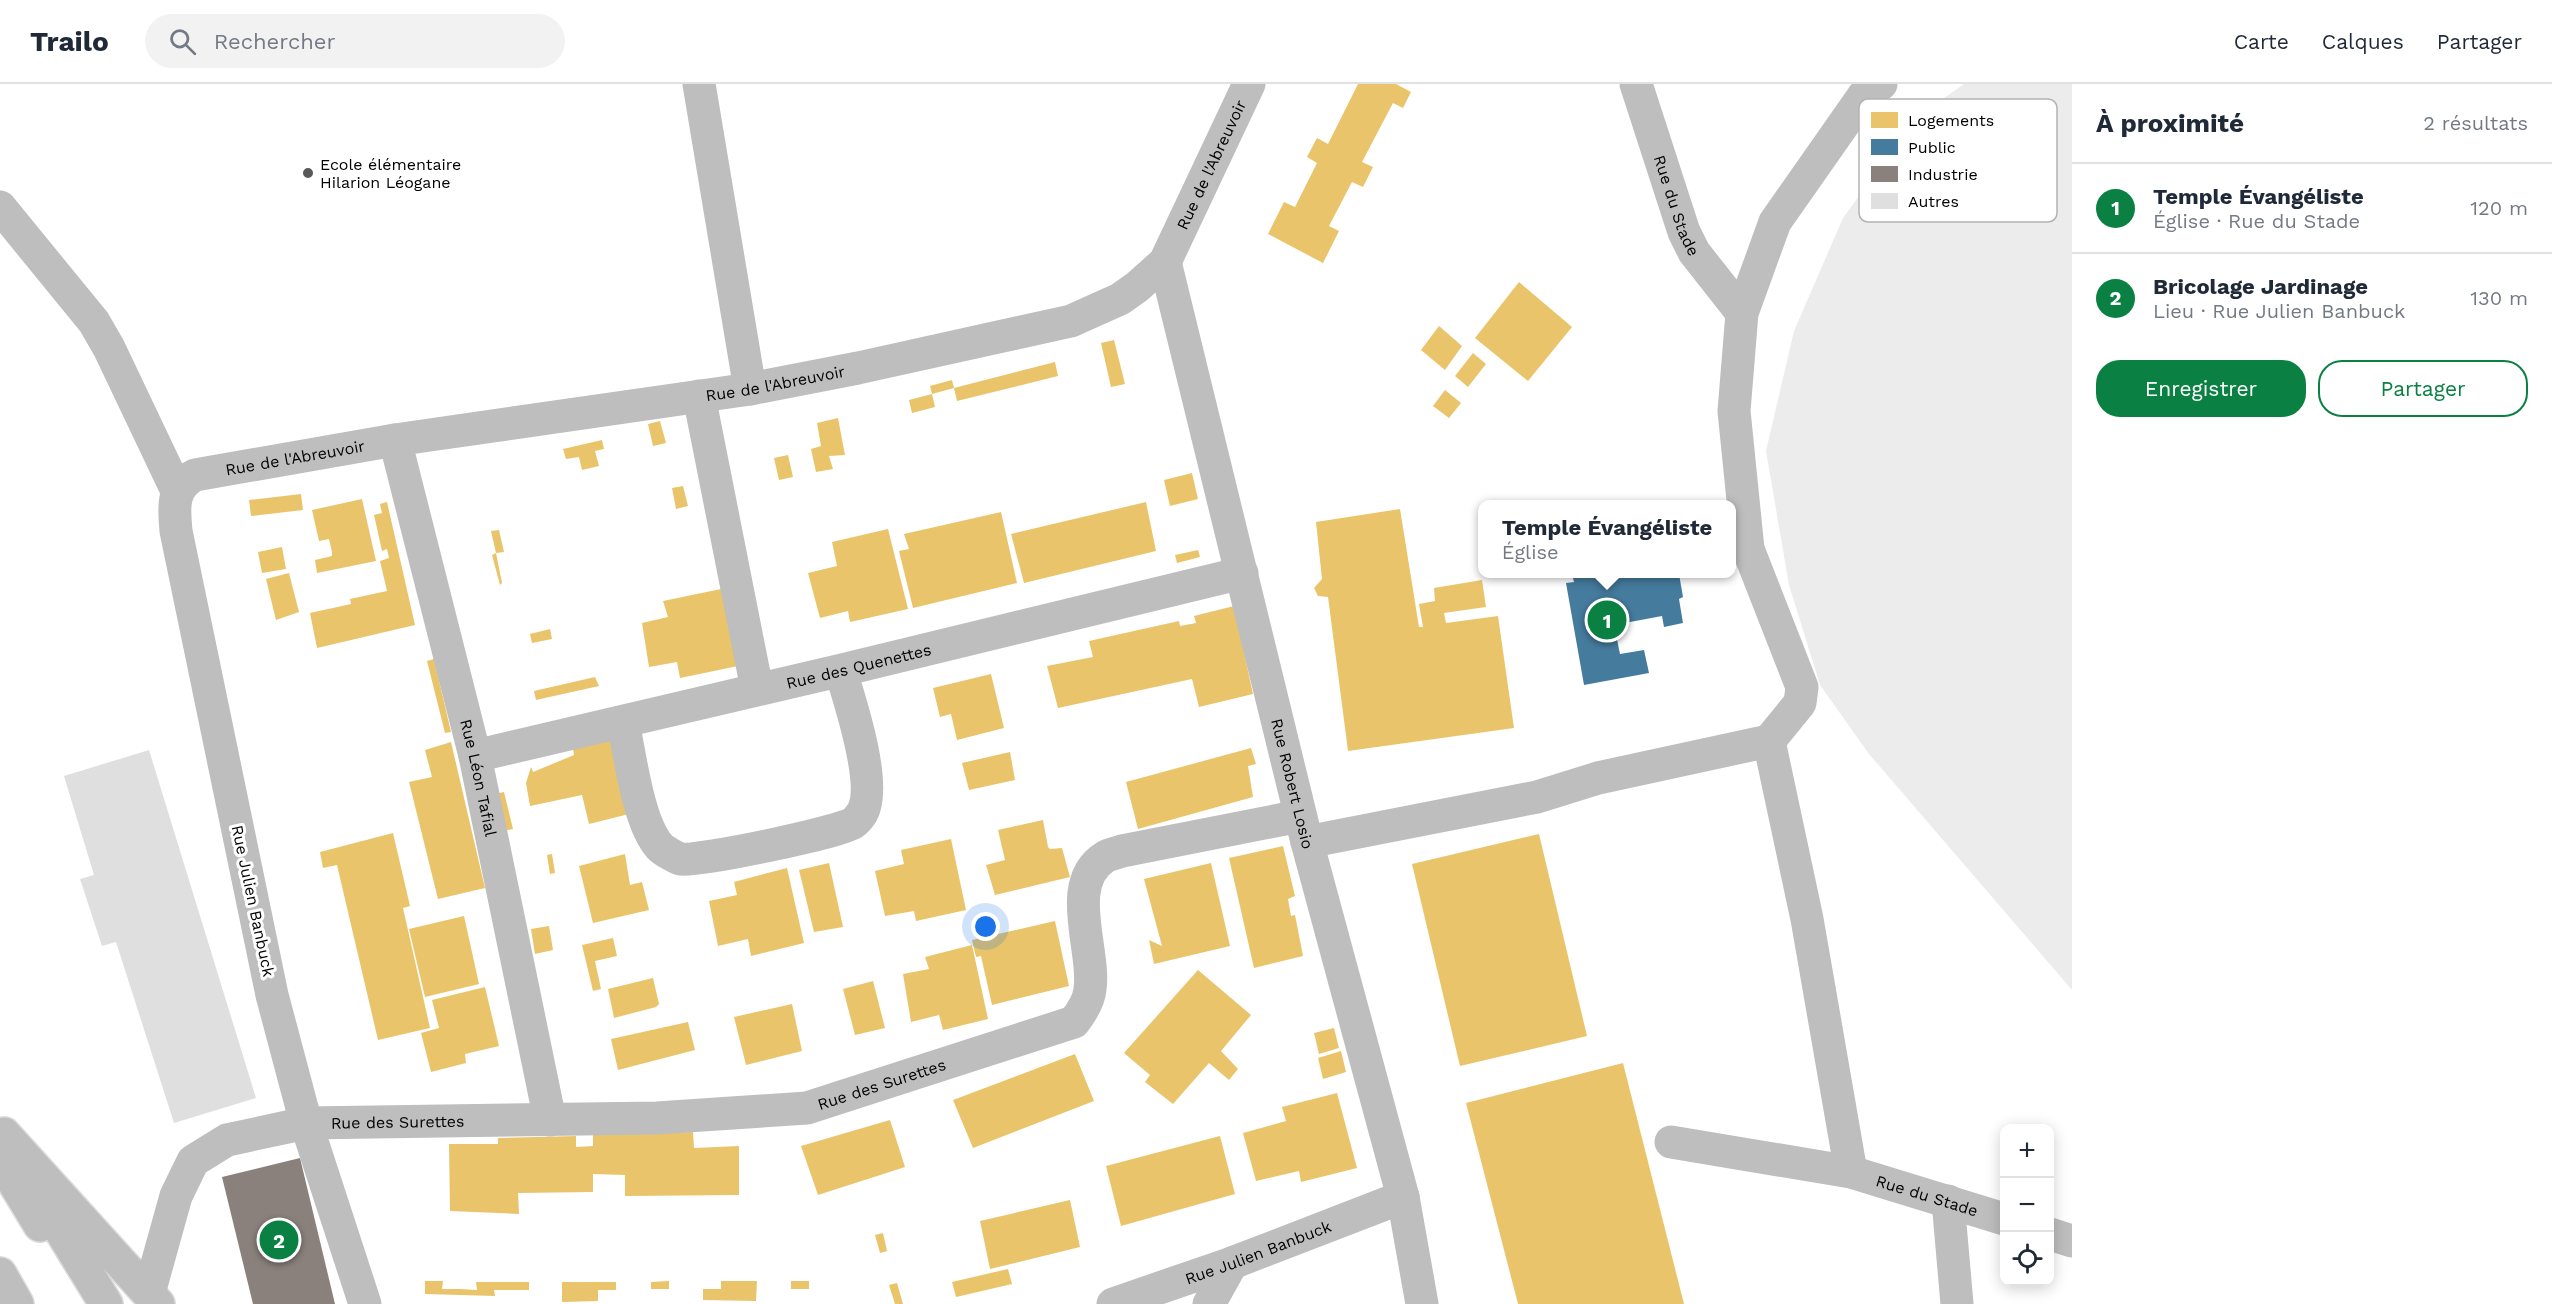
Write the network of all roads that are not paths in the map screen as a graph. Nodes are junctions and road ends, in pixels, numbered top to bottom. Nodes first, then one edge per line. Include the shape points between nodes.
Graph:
1 (699, 84) edge
2 (1249, 84) edge
3 (1636, 84) edge
4 (1881, 84) edge
5 (1861, 99) edge
6 (1859, 102) edge
7 (0, 207) edge
8 (1165, 262) junction
9 (1742, 313) junction
10 (750, 389) junction
11 (699, 396) junction
12 (395, 440) junction
13 (177, 491) junction
14 (1242, 573) junction
15 (841, 672) junction
16 (757, 688) junction
17 (623, 722) junction
18 (1769, 741) junction
19 (476, 756) junction
20 (1303, 829) junction
21 (550, 1120) junction
22 (306, 1123) junction
23 (1, 1141) edge
24 (1671, 1142) dead end
25 (1851, 1172) junction
26 (1403, 1197) junction
27 (1948, 1201) junction
28 (2000, 1218) edge
29 (2054, 1236) edge
30 (2072, 1241) edge
31 (1232, 1263) junction
32 (0, 1274) edge
33 (153, 1299) edge
34 (17, 1304) edge
35 (87, 1304) edge
36 (106, 1304) edge
37 (365, 1304) edge
38 (1113, 1304) edge
39 (1183, 1304) edge
40 (1209, 1304) edge
41 (1422, 1304) edge
42 (1957, 1304) edge

1 - 10 main road
2 - 8 main road, Rue de l'Abreuvoir
3 - 9 main road, Rue du Stade via 1684,232 1694,252
4 - 5 main road
6 - 9 main road via 1775,222
7 - 13 main road via 94,322
8 - 10 main road, Rue de l'Abreuvoir via 1120,299 1071,321
8 - 14 main road, Rue Robert Losio
9 - 18 main road via 1734,411 1748,549 1802,687 1800,703
10 - 11 main road, Rue de l'Abreuvoir
11 - 12 main road, Rue de l'Abreuvoir
11 - 16 main road
12 - 13 main road, Rue de l'Abreuvoir via 195,475
12 - 19 main road, Rue Léon Tafial
13 - 22 main road, Rue Julien Banbuck via 176,531 272,995
14 - 15 main road, Rue des Quenettes
14 - 20 main road, Rue Robert Losio
15 - 16 main road, Rue des Quenettes
15 - 17 main road via 858,725 867,791 863,812 853,823 804,837 711,857 679,859 661,847 645,820
16 - 17 main road, Rue des Quenettes
17 - 19 main road, Rue des Quenettes
18 - 20 main road, Rue des Surettes via 1598,778 1537,796
18 - 25 main road via 1807,919
19 - 21 main road, Rue Léon Tafial
20 - 21 main road, Rue des Surettes via 1122,851 1104,858 1091,872 1085,889 1083,910 1090,992 1074,1022 807,1108
20 - 26 main road, Rue Robert Losio
21 - 22 main road, Rue des Surettes
22 - 33 main road, Rue des Surettes via 227,1140 193,1161 176,1196
22 - 37 main road, Rue Julien Banbuck
23 - 33 main road
23 - 35 main road
23 - 36 main road
24 - 25 main road, Rue du Stade
25 - 27 main road, Rue du Stade
26 - 31 main road, Rue Julien Banbuck
26 - 41 main road, Rue Robert Losio
27 - 28 main road, Rue du Stade
27 - 42 main road
29 - 30 main road
31 - 38 main road, Rue Julien Banbuck
31 - 39 main road
31 - 40 main road
32 - 34 main road

